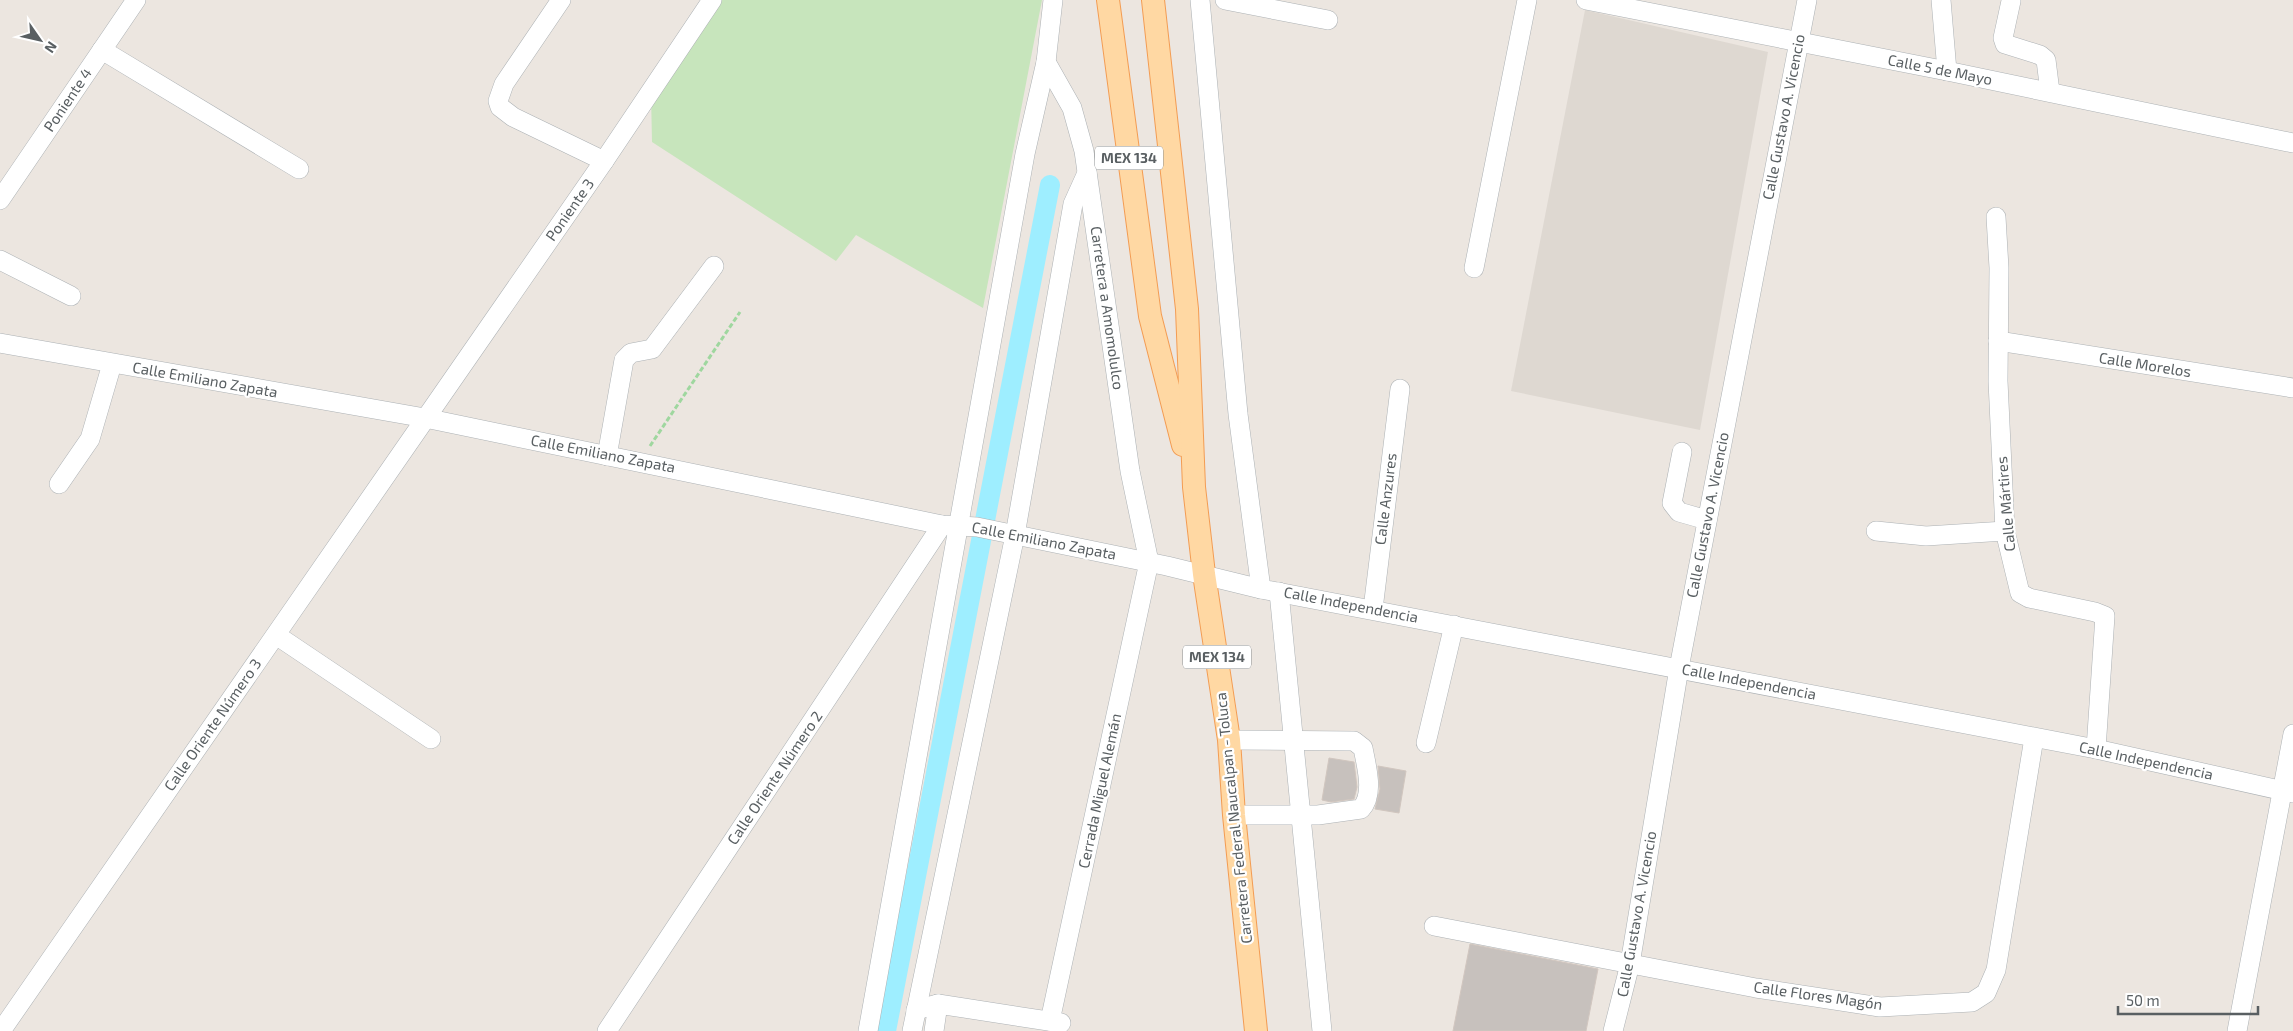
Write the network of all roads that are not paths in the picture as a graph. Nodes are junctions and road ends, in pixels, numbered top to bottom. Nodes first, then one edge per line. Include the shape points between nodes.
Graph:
1 (136, 0) edge
2 (561, 0) edge
3 (712, 0) edge
4 (1053, 0) edge
5 (1108, 0) edge
6 (1152, 0) edge
7 (1200, 0) edge
8 (1225, 0) edge
9 (1527, 0) edge
10 (1586, 0) edge
11 (1807, 0) edge
12 (1941, 0) edge
13 (2010, 1) dead end
14 (1328, 20) dead end
15 (1799, 42) junction
16 (102, 50) junction
17 (1046, 62) junction
18 (1947, 70) junction
19 (2050, 92) junction
20 (2293, 143) edge
21 (604, 161) junction
22 (299, 169) dead end
23 (1088, 173) junction
24 (0, 200) edge
25 (1996, 217) dead end
26 (0, 260) edge
27 (714, 266) dead end
28 (1474, 268) dead end
29 (71, 296) dead end
30 (1998, 341) junction
31 (0, 343) edge
32 (112, 364) junction
33 (2293, 388) edge
34 (1400, 389) dead end
35 (425, 418) junction
36 (1682, 452) dead end
37 (607, 456) junction
38 (59, 484) dead end
39 (1194, 487) junction
40 (1707, 520) junction
41 (968, 527) junction
42 (1876, 531) dead end
43 (2005, 531) junction
44 (1015, 535) junction
45 (1149, 562) junction
46 (1204, 574) junction
47 (1270, 590) junction
48 (1373, 609) junction
49 (1454, 625) junction
50 (276, 635) junction
51 (1679, 668) junction
52 (2293, 734) edge
53 (2034, 738) junction
54 (431, 740) dead end
55 (1229, 740) junction
56 (1293, 740) junction
57 (1426, 743) dead end
58 (2096, 749) junction
59 (2288, 792) edge
60 (1301, 814) junction
61 (1234, 815) junction
62 (1434, 926) dead end
63 (1630, 964) junction
64 (938, 1004) junction
65 (916, 1010) junction
66 (1, 1031) edge
67 (607, 1031) edge
68 (868, 1031) edge
69 (912, 1031) edge
70 (934, 1031) edge
71 (1256, 1031) edge
72 (1322, 1031) edge
73 (1614, 1031) edge
74 (2237, 1031) edge

1 - 16 street, Poniente 4
2 - 21 street via 504,84 498,101 513,117
3 - 21 street, Poniente 3
4 - 17 street
5 - 39 main road, Carretera Federal Naucalpan - Toluca / MEX 134 via 1150,316
6 - 39 main road, Carretera Federal Naucalpan - Toluca / MEX 134 via 1187,309
7 - 47 street via 1238,414
8 - 14 street
9 - 28 street
10 - 15 street, Calle 5 de Mayo
11 - 15 street, Calle Gustavo A. Vicencio
12 - 18 street
13 - 19 street via 2002,38 2005,44 2046,60
15 - 18 street, Calle 5 de Mayo
15 - 40 street, Calle Gustavo A. Vicencio
16 - 22 street
16 - 24 street, Poniente 4
17 - 23 street, Carretera a Amomolulco via 1072,108
17 - 41 street via 1025,154
18 - 19 street, Calle 5 de Mayo
19 - 20 street, Calle 5 de Mayo
21 - 35 street, Poniente 3
23 - 44 street via 1073,204
23 - 45 street, Carretera a Amomolulco via 1130,471
25 - 30 street, Calle Mártires
26 - 29 street
27 - 37 street via 652,348 631,353 624,360
30 - 33 street, Calle Morelos
30 - 43 street, Calle Mártires
31 - 32 street, Calle Emiliano Zapata
32 - 35 street, Calle Emiliano Zapata
32 - 38 street via 90,438
34 - 48 street, Calle Anzures
35 - 37 street, Calle Emiliano Zapata
35 - 50 street, Calle Oriente Número 3
36 - 40 street via 1672,503 1679,512
37 - 41 street, Calle Emiliano Zapata
39 - 46 main road, Carretera Federal Naucalpan - Toluca / MEX 134
40 - 51 street, Calle Gustavo A. Vicencio
41 - 44 street, Calle Emiliano Zapata
41 - 67 street, Calle Oriente Número 2
41 - 68 street
42 - 43 street via 1926,536
43 - 58 street, Calle Mártires via 2020,593 2105,616
44 - 45 street, Calle Emiliano Zapata
44 - 65 street
45 - 46 street, Calle Emiliano Zapata
45 - 64 street, Cerrada Miguel Alemán via 1056,1022
46 - 47 street, Calle Independencia
46 - 55 main road, Carretera Federal Naucalpan - Toluca / MEX 134
47 - 48 street, Calle Independencia
47 - 56 street
48 - 49 street, Calle Independencia
49 - 51 street, Calle Independencia
49 - 57 street
50 - 54 street
50 - 66 street, Calle Oriente Número 3
51 - 53 street, Calle Independencia
51 - 63 street, Calle Gustavo A. Vicencio
52 - 59 street
53 - 58 street, Calle Independencia
53 - 63 street, Calle Flores Magón via 1996,970 1982,997 1972,1002 1880,1007 1858,1005
55 - 56 street
55 - 61 main road, Carretera Federal Naucalpan - Toluca / MEX 134
56 - 60 street
56 - 60 street via 1354,741 1363,748 1367,770 1368,793 1361,809
58 - 59 street, Calle Independencia
59 - 74 street
60 - 61 street
60 - 72 street
61 - 71 main road, Carretera Federal Naucalpan - Toluca / MEX 134
62 - 63 street, Calle Flores Magón
63 - 73 street, Calle Gustavo A. Vicencio
64 - 65 street
64 - 70 street
65 - 69 street

